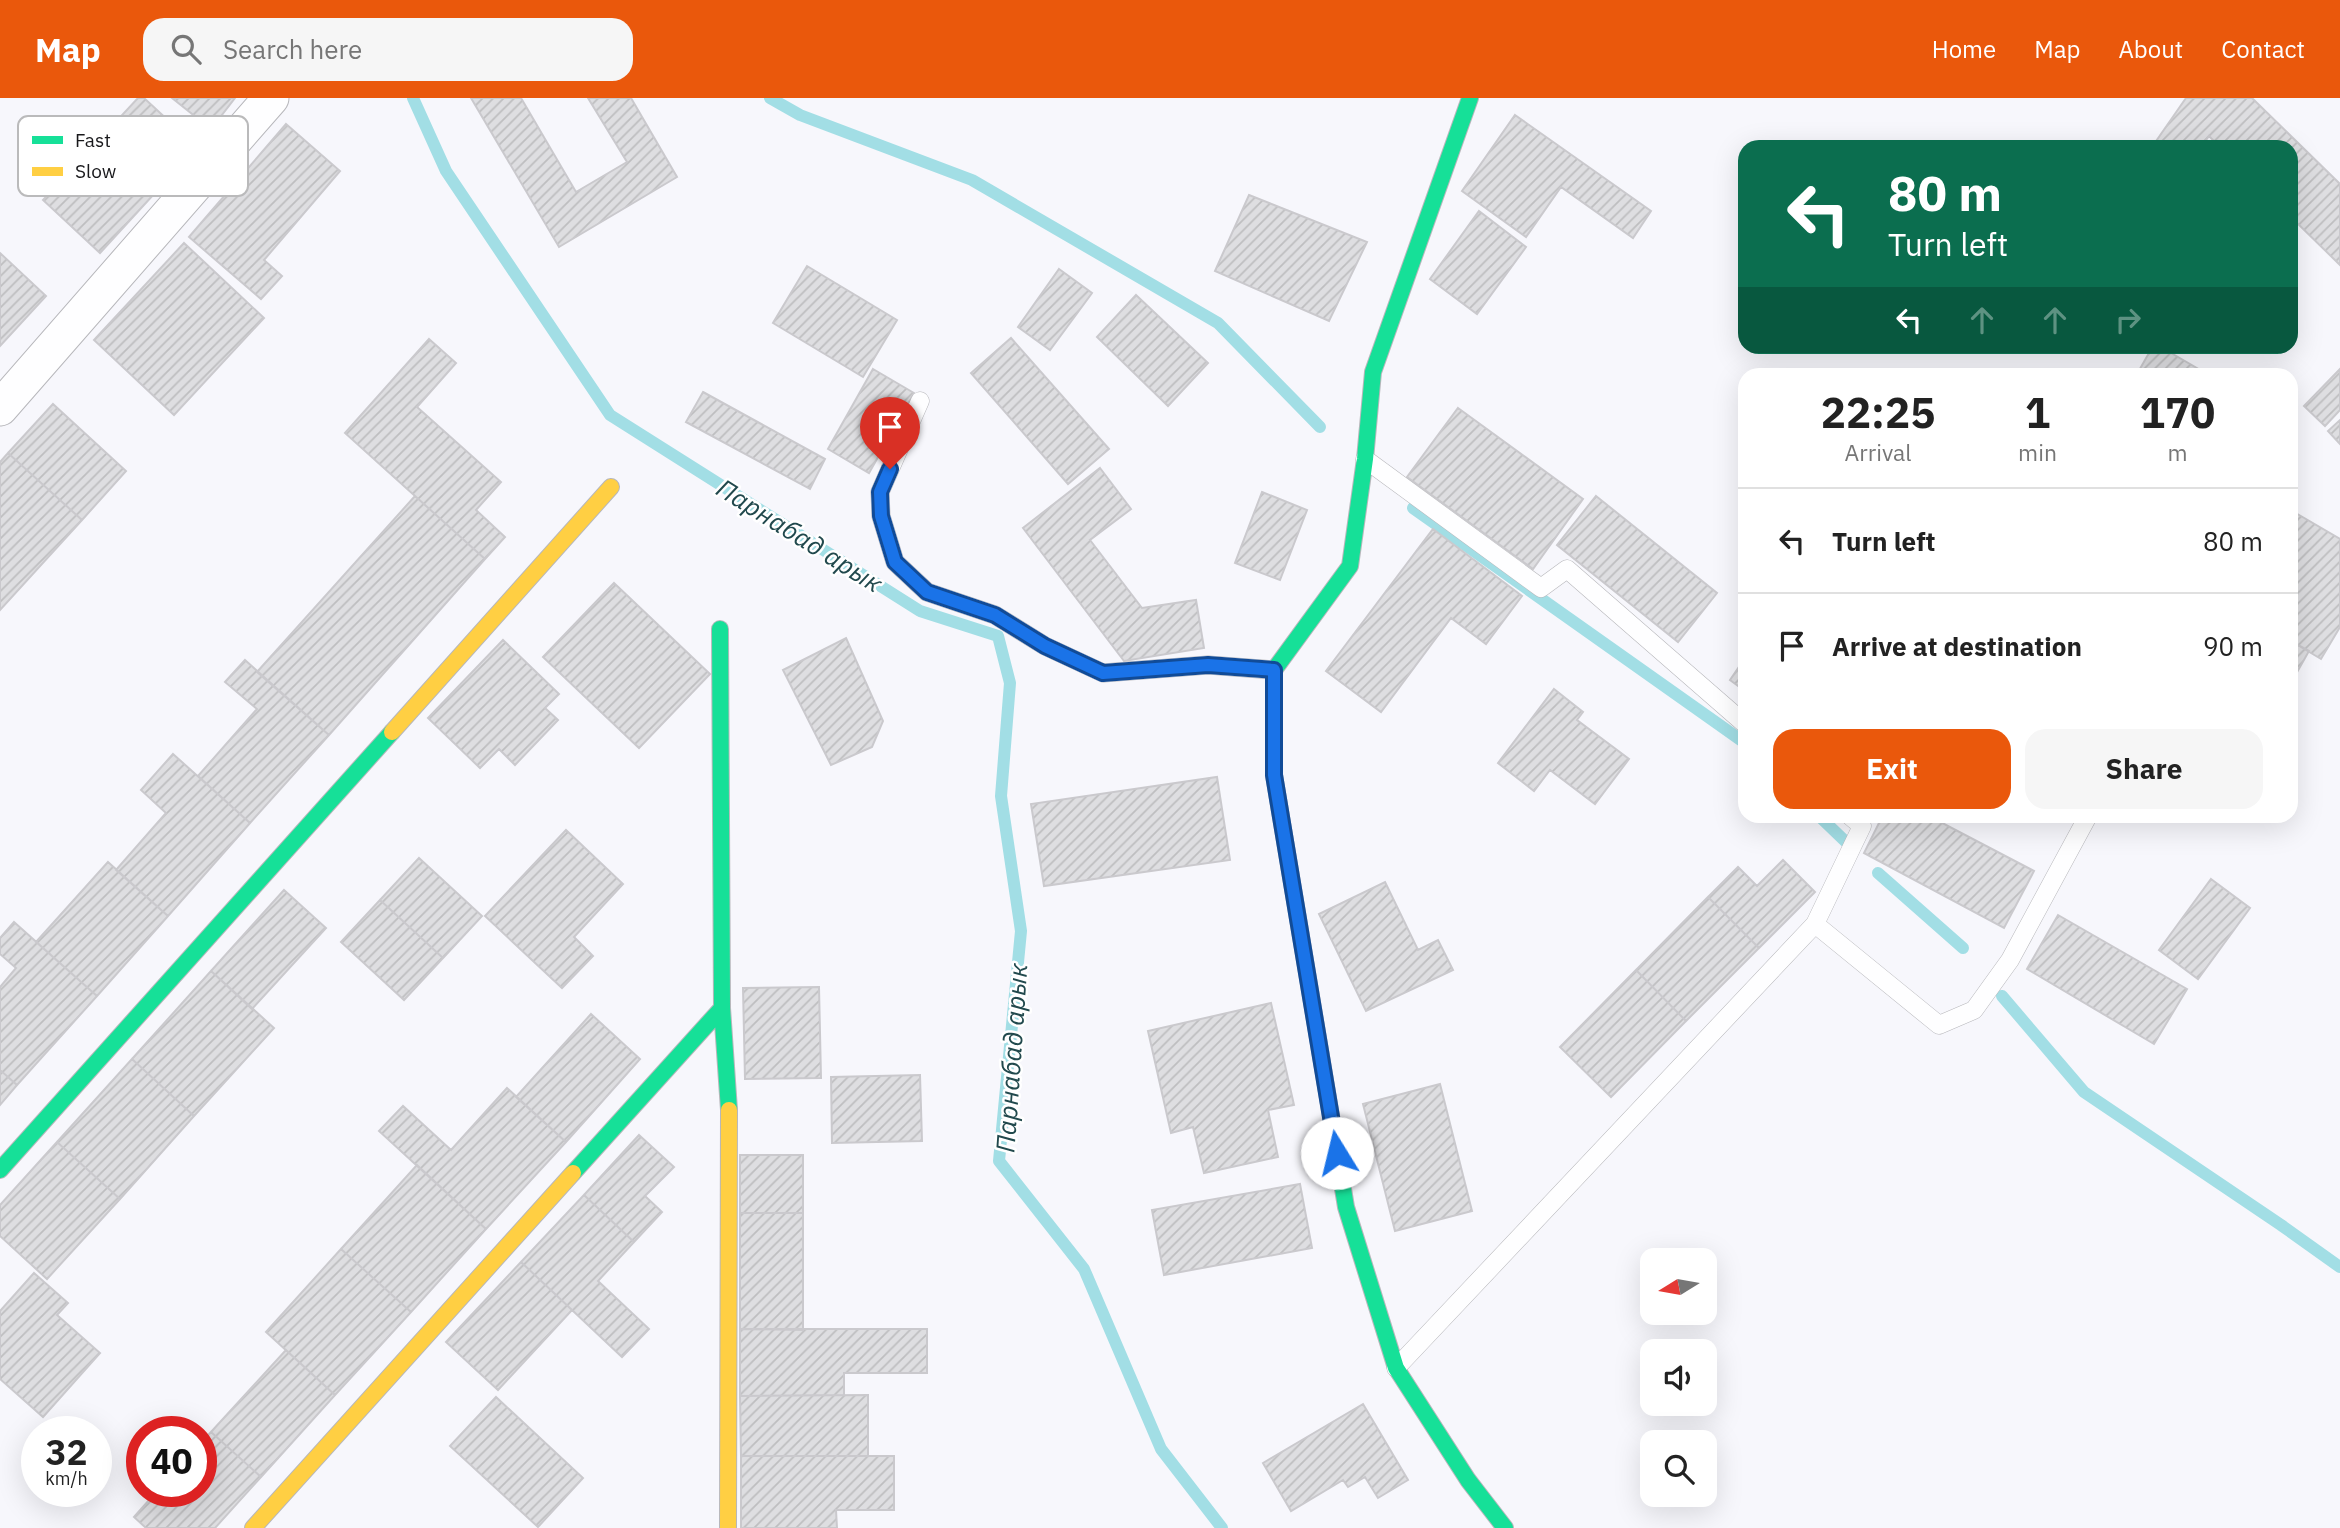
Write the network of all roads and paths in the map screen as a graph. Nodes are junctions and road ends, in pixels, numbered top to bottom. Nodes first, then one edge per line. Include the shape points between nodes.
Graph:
1 (271, 98) edge
2 (1470, 98) edge
3 (248, 124) edge
4 (185, 196) edge
5 (920, 401) dead end
6 (0, 408) edge
7 (1365, 459) junction
8 (611, 487) dead end
9 (720, 629) dead end
10 (1274, 670) junction
11 (1738, 718) edge
12 (1858, 823) edge
13 (2084, 823) edge
14 (1815, 924) junction
15 (723, 1009) junction
16 (0, 1170) edge
17 (1396, 1368) junction
18 (253, 1528) edge
19 (728, 1528) edge
20 (1505, 1528) edge

1 - 3 street
2 - 7 street via 1373,372
4 - 6 street
5 - 10 lane via 880,492 881,516 895,562 927,592 995,615 1045,646 1103,673 1208,665
7 - 10 street via 1350,566
7 - 11 lane via 1541,588 1567,569
8 - 16 street
9 - 15 street
10 - 17 street via 1274,775 1346,1207
12 - 14 lane via 1862,826
13 - 14 lane via 2010,960 1974,1010 1939,1025
14 - 17 lane
15 - 18 street
15 - 19 street via 730,1130
17 - 20 street via 1468,1480

